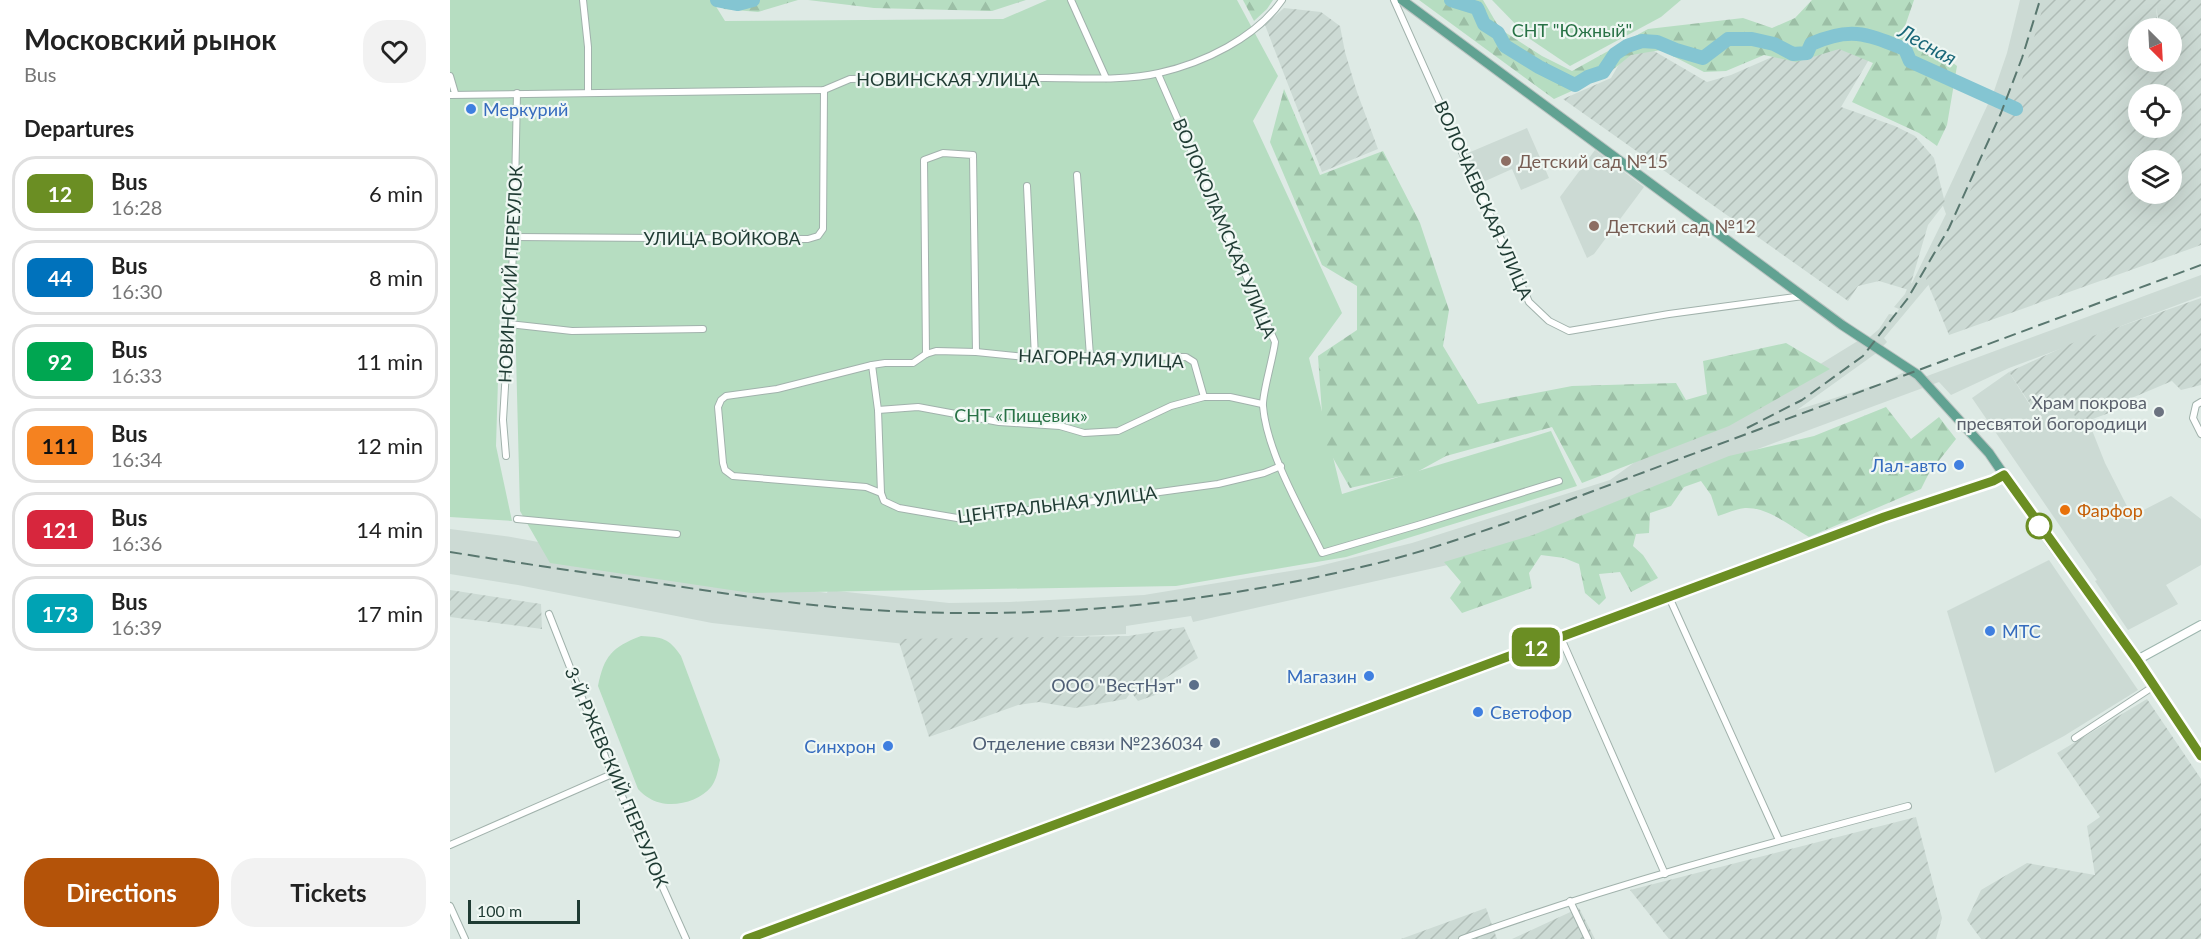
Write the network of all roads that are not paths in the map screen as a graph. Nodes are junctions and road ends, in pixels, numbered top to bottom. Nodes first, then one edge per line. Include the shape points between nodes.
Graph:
1 (583, 0) edge
2 (1071, 0) edge
3 (1282, 0) edge
4 (1394, 0) edge
5 (1402, 0) edge
6 (1158, 74) junction
7 (450, 76) edge
8 (1106, 78) junction
9 (824, 90) junction
10 (588, 92) junction
11 (517, 93) junction
12 (453, 94) edge
13 (1077, 175) dead end
14 (1028, 186) dead end
15 (514, 237) junction
16 (1804, 296) junction
17 (509, 324) junction
18 (704, 328) dead end
19 (976, 351) junction
20 (926, 354) junction
21 (1090, 356) junction
22 (1035, 358) junction
23 (872, 365) junction
24 (1204, 398) junction
25 (2201, 402) edge
26 (1262, 404) junction
27 (878, 410) junction
28 (2201, 434) edge
29 (506, 456) dead end
30 (1281, 466) junction
31 (2004, 475) junction
32 (733, 476) joint
33 (1559, 481) dead end
34 (881, 493) junction
35 (517, 519) dead end
36 (677, 534) dead end
37 (1669, 597) junction
38 (549, 614) dead end
39 (2201, 625) edge
40 (1561, 638) junction
41 (2137, 660) junction
42 (2154, 686) junction
43 (2075, 738) dead end
44 (2201, 756) edge
45 (612, 774) junction
46 (1908, 806) dead end
47 (1779, 840) junction
48 (450, 845) edge
49 (1665, 874) junction
50 (1570, 901) junction
51 (450, 906) edge
52 (465, 939) edge
53 (686, 939) edge
54 (747, 939) edge
55 (1462, 939) edge
56 (1588, 939) edge

1 - 10 street
2 - 8 street
3 - 6 street, НОВИНСКАЯ УЛИЦА via 1259,26 1228,46
4 - 16 street, ВОЛОЧАЕВСКАЯ УЛИЦА via 1529,302 1549,321 1569,331
5 - 16 main road
6 - 8 street, НОВИНСКАЯ УЛИЦА
6 - 26 street, ВОЛОКОЛАМСКАЯ УЛИЦА via 1275,342
7 - 12 street
8 - 9 street, НОВИНСКАЯ УЛИЦА via 850,79
9 - 10 street, НОВИНСКАЯ УЛИЦА
9 - 15 street, УЛИЦА ВОЙКОВА via 823,228 818,236
10 - 11 street, НОВИНСКАЯ УЛИЦА
11 - 12 street, НОВИНСКАЯ УЛИЦА
11 - 15 street, НОВИНСКИЙ ПЕРЕУЛОК
13 - 21 street
14 - 22 street
15 - 17 street, НОВИНСКИЙ ПЕРЕУЛОК
16 - 31 main road via 1918,375
17 - 18 street via 572,331
17 - 29 street, НОВИНСКИЙ ПЕРЕУЛОК via 503,420
19 - 20 street, НАГОРНАЯ УЛИЦА
19 - 20 street via 973,154 943,153 924,160
19 - 22 street, НАГОРНАЯ УЛИЦА
20 - 23 street, НАГОРНАЯ УЛИЦА via 913,363
21 - 22 street, НАГОРНАЯ УЛИЦА
21 - 24 street, НАГОРНАЯ УЛИЦА via 1186,357 1194,362
23 - 27 street
23 - 32 street, НАГОРНАЯ УЛИЦА via 777,389 726,396 718,407 723,463
24 - 26 street via 1230,397
24 - 27 street via 1171,406 1118,431 1084,433 1060,426 999,422 918,407
25 - 28 street via 2196,405 2193,418
26 - 30 street, ВОЛОКОЛАМСКАЯ УЛИЦА
27 - 34 street
30 - 33 street, ВОЛОКОЛАМСКАЯ УЛИЦА via 1322,553
30 - 34 street, ЦЕНТРАЛЬНАЯ УЛИЦА via 1218,484 963,519 899,508 884,501
31 - 37 main road
31 - 41 main road
32 - 34 street, ЦЕНТРАЛЬНАЯ УЛИЦА via 866,487
35 - 36 street
37 - 40 main road
37 - 47 street
38 - 45 street, 3-Й РЖЕВСКИЙ ПЕРЕУЛОК
39 - 41 main road
40 - 49 street
40 - 54 main road
41 - 42 main road
42 - 43 street
42 - 44 main road
45 - 48 street
45 - 53 street, 3-Й РЖЕВСКИЙ ПЕРЕУЛОК
46 - 47 street
47 - 49 street
49 - 50 street
50 - 55 street
50 - 56 street
51 - 52 street

